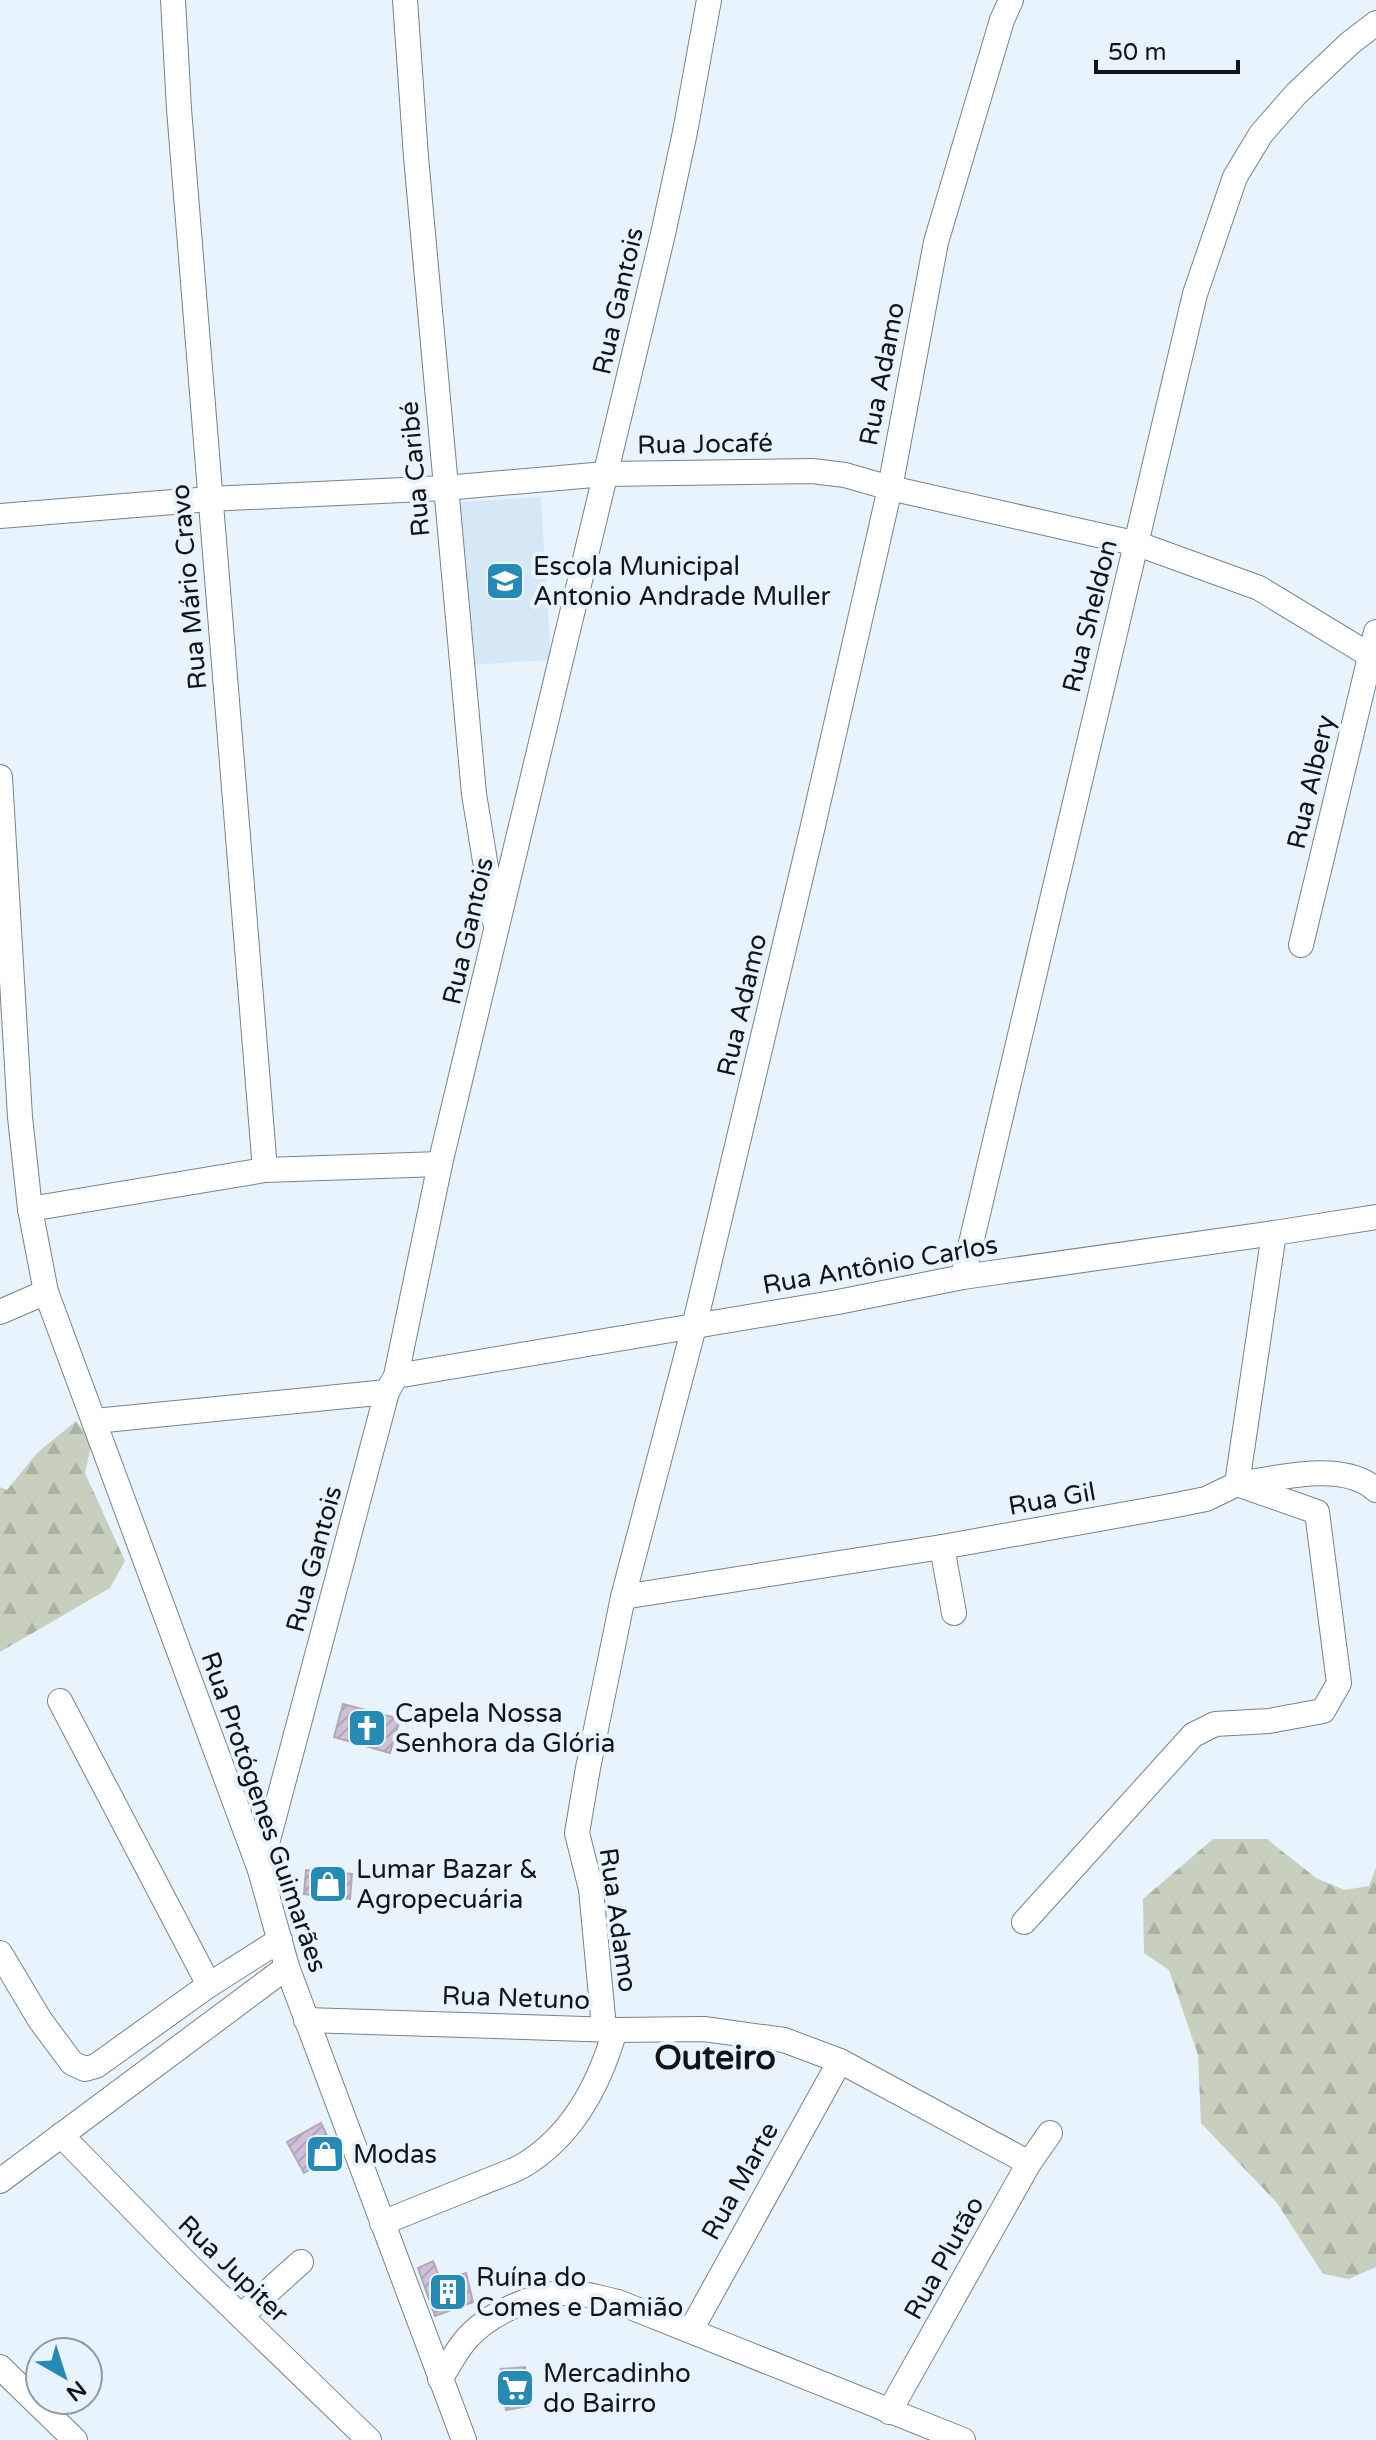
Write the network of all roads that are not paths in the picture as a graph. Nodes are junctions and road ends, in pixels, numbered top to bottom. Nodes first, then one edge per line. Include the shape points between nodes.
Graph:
1 (173, 0) edge
2 (405, 0) edge
3 (709, 0) edge
4 (1011, 0) edge
5 (1376, 23) edge
6 (605, 474) junction
7 (445, 488) junction
8 (890, 488) junction
9 (210, 499) junction
10 (0, 516) edge
11 (1138, 544) junction
12 (1374, 649) edge
13 (0, 777) edge
14 (2, 830) edge
15 (497, 932) junction
16 (1301, 945) dead end
17 (6, 1002) edge
18 (440, 1164) junction
19 (265, 1170) junction
20 (30, 1209) junction
21 (1376, 1217) edge
22 (1274, 1233) junction
23 (963, 1277) junction
24 (46, 1292) junction
25 (0, 1312) edge
26 (694, 1327) junction
27 (392, 1384) junction
28 (95, 1421) junction
29 (1237, 1484) junction
30 (1376, 1490) edge
31 (942, 1547) junction
32 (623, 1597) junction
33 (954, 1613) dead end
34 (60, 1701) dead end
35 (260, 1870) junction
36 (1024, 1922) dead end
37 (280, 1940) junction
38 (0, 1953) edge
39 (287, 1967) junction
40 (209, 1985) junction
41 (306, 2020) junction
42 (610, 2029) junction
43 (840, 2061) junction
44 (1050, 2133) dead end
45 (61, 2135) junction
46 (1029, 2163) junction
47 (2, 2174) edge
48 (382, 2223) junction
49 (301, 2262) dead end
50 (241, 2316) junction
51 (691, 2330) junction
52 (0, 2367) edge
53 (440, 2379) junction
54 (889, 2412) junction
55 (75, 2440) edge
56 (369, 2440) edge
57 (464, 2440) edge
58 (963, 2440) edge

1 - 9 street, Rua Mário Cravo
2 - 7 street, Rua Caribé
3 - 6 street, Rua Gantois via 663,234
4 - 8 street, Rua Adamo via 936,242
5 - 11 street, Rua Sheldon via 1296,94 1261,134 1235,177 1195,294
6 - 7 street, Rua Jocafé
6 - 8 street, Rua Jocafé via 812,471
6 - 15 street, Rua Gantois
7 - 9 street, Rua Jocafé
7 - 15 street, Rua Caribé via 474,794
8 - 11 street, Rua Jocafé
8 - 26 street, Rua Adamo
9 - 10 street, Rua Jocafé
9 - 19 street, Rua Mário Cravo
11 - 12 street, Rua Jocafé via 1259,588
11 - 23 street, Rua Sheldon
12 - 16 street, Rua Albery
13 - 14 street, Rua Protógenes Guimarães
14 - 17 street, Rua Protógenes Guimarães
15 - 18 street, Rua Gantois
17 - 20 street, Rua Protógenes Guimarães
18 - 19 street
18 - 27 street, Rua Gantois
19 - 20 street
20 - 24 street, Rua Protógenes Guimarães
21 - 22 street, Rua Antônio Carlos
22 - 23 street, Rua Antônio Carlos
22 - 29 street
23 - 26 street, Rua Antônio Carlos
24 - 25 street
24 - 28 street, Rua Protógenes Guimarães
26 - 27 street, Rua Antônio Carlos
26 - 32 street, Rua Adamo
27 - 28 street, Rua Antônio Carlos
27 - 35 street, Rua Gantois
28 - 35 street, Rua Protógenes Guimarães
29 - 30 street, Rua Gil via 1337,1474
29 - 31 street, Rua Gil via 1206,1499
29 - 36 street via 1317,1512 1339,1683 1323,1711 1215,1724 1193,1735
31 - 32 street, Rua Gil
31 - 33 street
32 - 42 street, Rua Adamo via 577,1833 591,1889
34 - 40 street
35 - 37 street, Rua Protógenes Guimarães
37 - 39 street, Rua Protógenes Guimarães
37 - 40 street
38 - 40 street via 40,2020 72,2063 85,2069
39 - 41 street, Rua Protógenes Guimarães
39 - 45 street
41 - 42 street, Rua Netuno
41 - 48 street, Rua Protógenes Guimarães
42 - 43 street, Rua Netuno via 746,2034 784,2040
42 - 48 street via 606,2062 595,2084 553,2142 523,2165
43 - 46 street, Rua Netuno
43 - 51 street, Rua Marte
44 - 46 street, Rua Plutão
45 - 47 street
45 - 50 street, Rua Jupiter
46 - 54 street, Rua Plutão
48 - 53 street, Rua Protógenes Guimarães
49 - 50 street
50 - 56 street, Rua Jupiter
51 - 53 street via 618,2302 575,2293 544,2295 492,2318 465,2340
51 - 54 street
52 - 55 street
53 - 57 street, Rua Protógenes Guimarães
54 - 58 street

